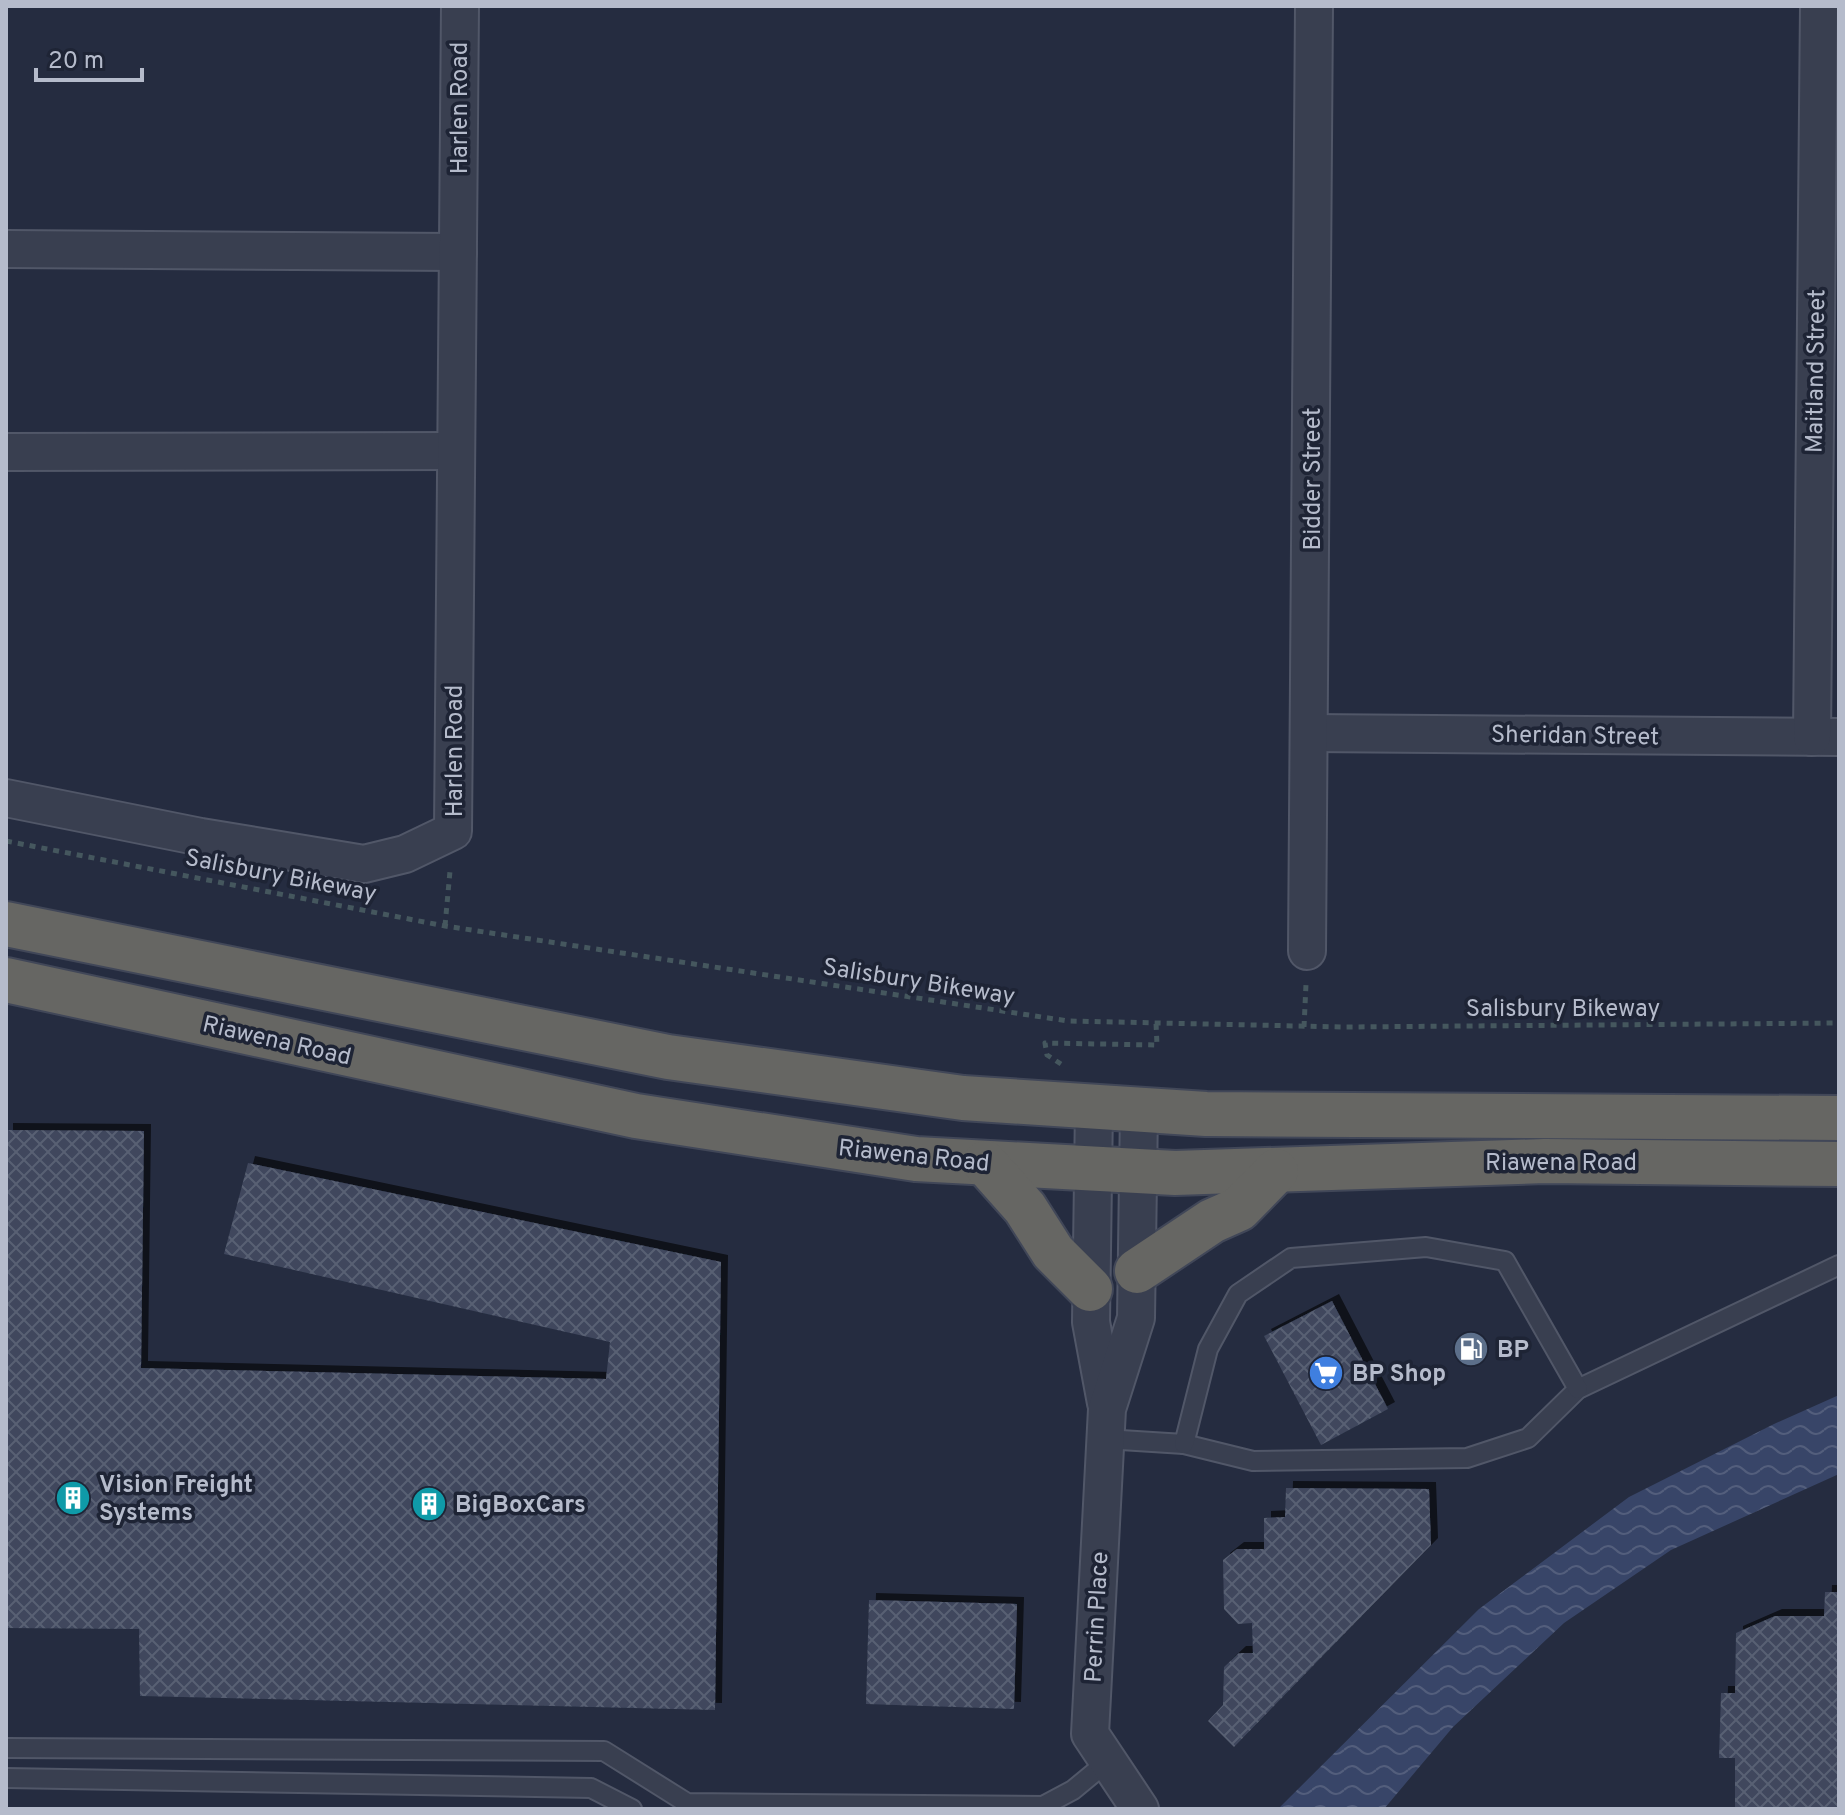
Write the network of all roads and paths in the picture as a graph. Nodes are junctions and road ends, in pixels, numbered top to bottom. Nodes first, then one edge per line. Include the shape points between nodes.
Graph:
1 (460, 6) edge
2 (1314, 6) edge
3 (1819, 6) edge
4 (6, 249) edge
5 (458, 252) junction
6 (456, 451) junction
7 (6, 452) edge
8 (1310, 733) junction
9 (1826, 737) edge
10 (6, 798) edge
11 (453, 831) junction
12 (6, 841) edge
13 (6, 924) edge
14 (445, 926) junction
15 (1307, 951) dead end
16 (6, 980) edge
17 (1156, 1023) junction
18 (1839, 1023) edge
19 (1069, 1069) dead end
20 (1094, 1107) junction
21 (1139, 1110) junction
22 (1839, 1118) edge
23 (985, 1163) junction
24 (1839, 1164) edge
25 (1092, 1170) junction
26 (1276, 1171) junction
27 (1137, 1172) junction
28 (1839, 1265) edge
29 (1137, 1271) junction
30 (1090, 1289) junction
31 (1578, 1389) junction
32 (1106, 1424) junction
33 (1184, 1444) junction
34 (6, 1748) edge
35 (1107, 1762) junction
36 (6, 1778) edge
37 (1135, 1808) edge
38 (632, 1809) edge

1 - 5 street, Harlen Road
2 - 8 street, Bidder Street
3 - 9 street, Maitland Street
4 - 5 street
5 - 6 street, Harlen Road
6 - 7 street
6 - 11 street, Harlen Road
8 - 9 street, Sheridan Street
8 - 15 street, Bidder Street
10 - 11 street, Harlen Road via 364,864 405,854
11 - 14 path
12 - 14 path, Salisbury Bikeway
13 - 20 highway, Riawena Road via 668,1057 889,1090
14 - 17 path, Salisbury Bikeway via 1068,1021
16 - 23 highway, Riawena Road via 636,1116 871,1153
17 - 18 path, Salisbury Bikeway
17 - 19 path via 1157,1045 1045,1043 1047,1055
20 - 21 highway, Riawena Road
20 - 25 street, Perrin Place
21 - 22 highway, Riawena Road
21 - 27 street, Perrin Place
23 - 25 highway, Riawena Road
23 - 30 highway via 1025,1208 1053,1252
24 - 26 highway, Riawena Road via 1545,1161
25 - 27 highway, Riawena Road
25 - 30 street, Perrin Place
26 - 27 highway, Riawena Road
26 - 29 highway via 1239,1209
27 - 29 street, Perrin Place
28 - 31 lane
29 - 32 street, Perrin Place via 1136,1318
30 - 32 street, Perrin Place
31 - 33 lane via 1528,1438 1467,1458 1253,1461
31 - 33 lane via 1505,1261 1426,1247 1291,1258 1238,1294 1208,1349
32 - 33 lane
32 - 35 street, Perrin Place via 1090,1734
34 - 35 lane via 604,1751 687,1803 1043,1806
35 - 37 street, Perrin Place
36 - 38 lane via 591,1788

